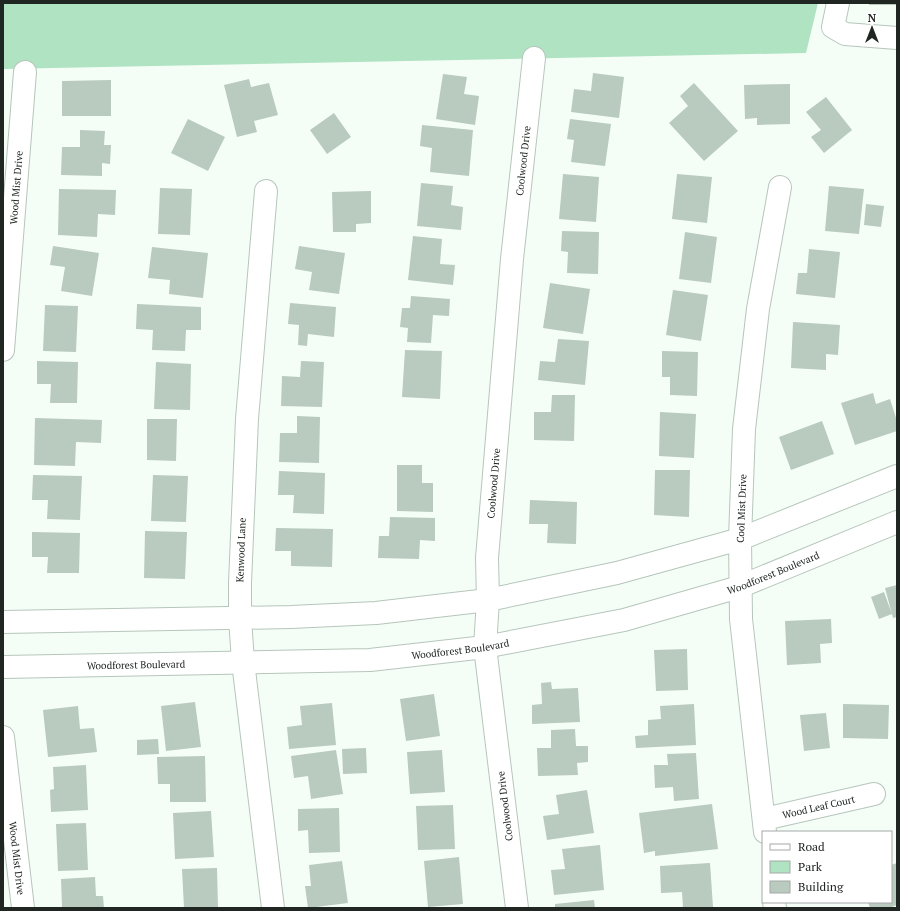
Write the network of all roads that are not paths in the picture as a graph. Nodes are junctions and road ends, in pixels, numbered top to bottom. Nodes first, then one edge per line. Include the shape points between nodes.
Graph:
1 (838, 3) edge
2 (897, 38) edge
3 (534, 58) dead end
4 (26, 72) dead end
5 (780, 187) dead end
6 (266, 191) dead end
7 (3, 350) edge
8 (897, 476) edge
9 (897, 522) edge
10 (740, 539) junction
11 (739, 587) junction
12 (488, 600) junction
13 (240, 618) junction
14 (3, 622) edge
15 (485, 647) junction
16 (243, 662) junction
17 (3, 667) edge
18 (3, 737) edge
19 (874, 794) dead end
20 (764, 825) edge
21 (23, 908) edge
22 (273, 908) edge
23 (517, 908) edge

1 - 2 street via 832,27 845,34
3 - 12 street, Coolwood Drive via 508,298 487,558
4 - 7 street, Wood Mist Drive
5 - 10 street, Cool Mist Drive via 758,309 744,428
6 - 13 street, Kenwood Lane via 247,419
8 - 10 street
9 - 11 street, Woodforest Boulevard
10 - 11 street, Cool Mist Drive
10 - 12 street via 617,573
11 - 15 street, Woodforest Boulevard via 624,620
11 - 20 street, Cool Mist Drive
12 - 13 street via 376,613
12 - 15 street, Coolwood Drive
13 - 14 street
13 - 16 street, Kenwood Lane
15 - 16 street, Woodforest Boulevard via 370,660
15 - 23 street, Coolwood Drive
16 - 17 street, Woodforest Boulevard
16 - 22 street, Kenwood Lane
18 - 21 street, Wood Mist Drive
19 - 20 street, Wood Leaf Court

